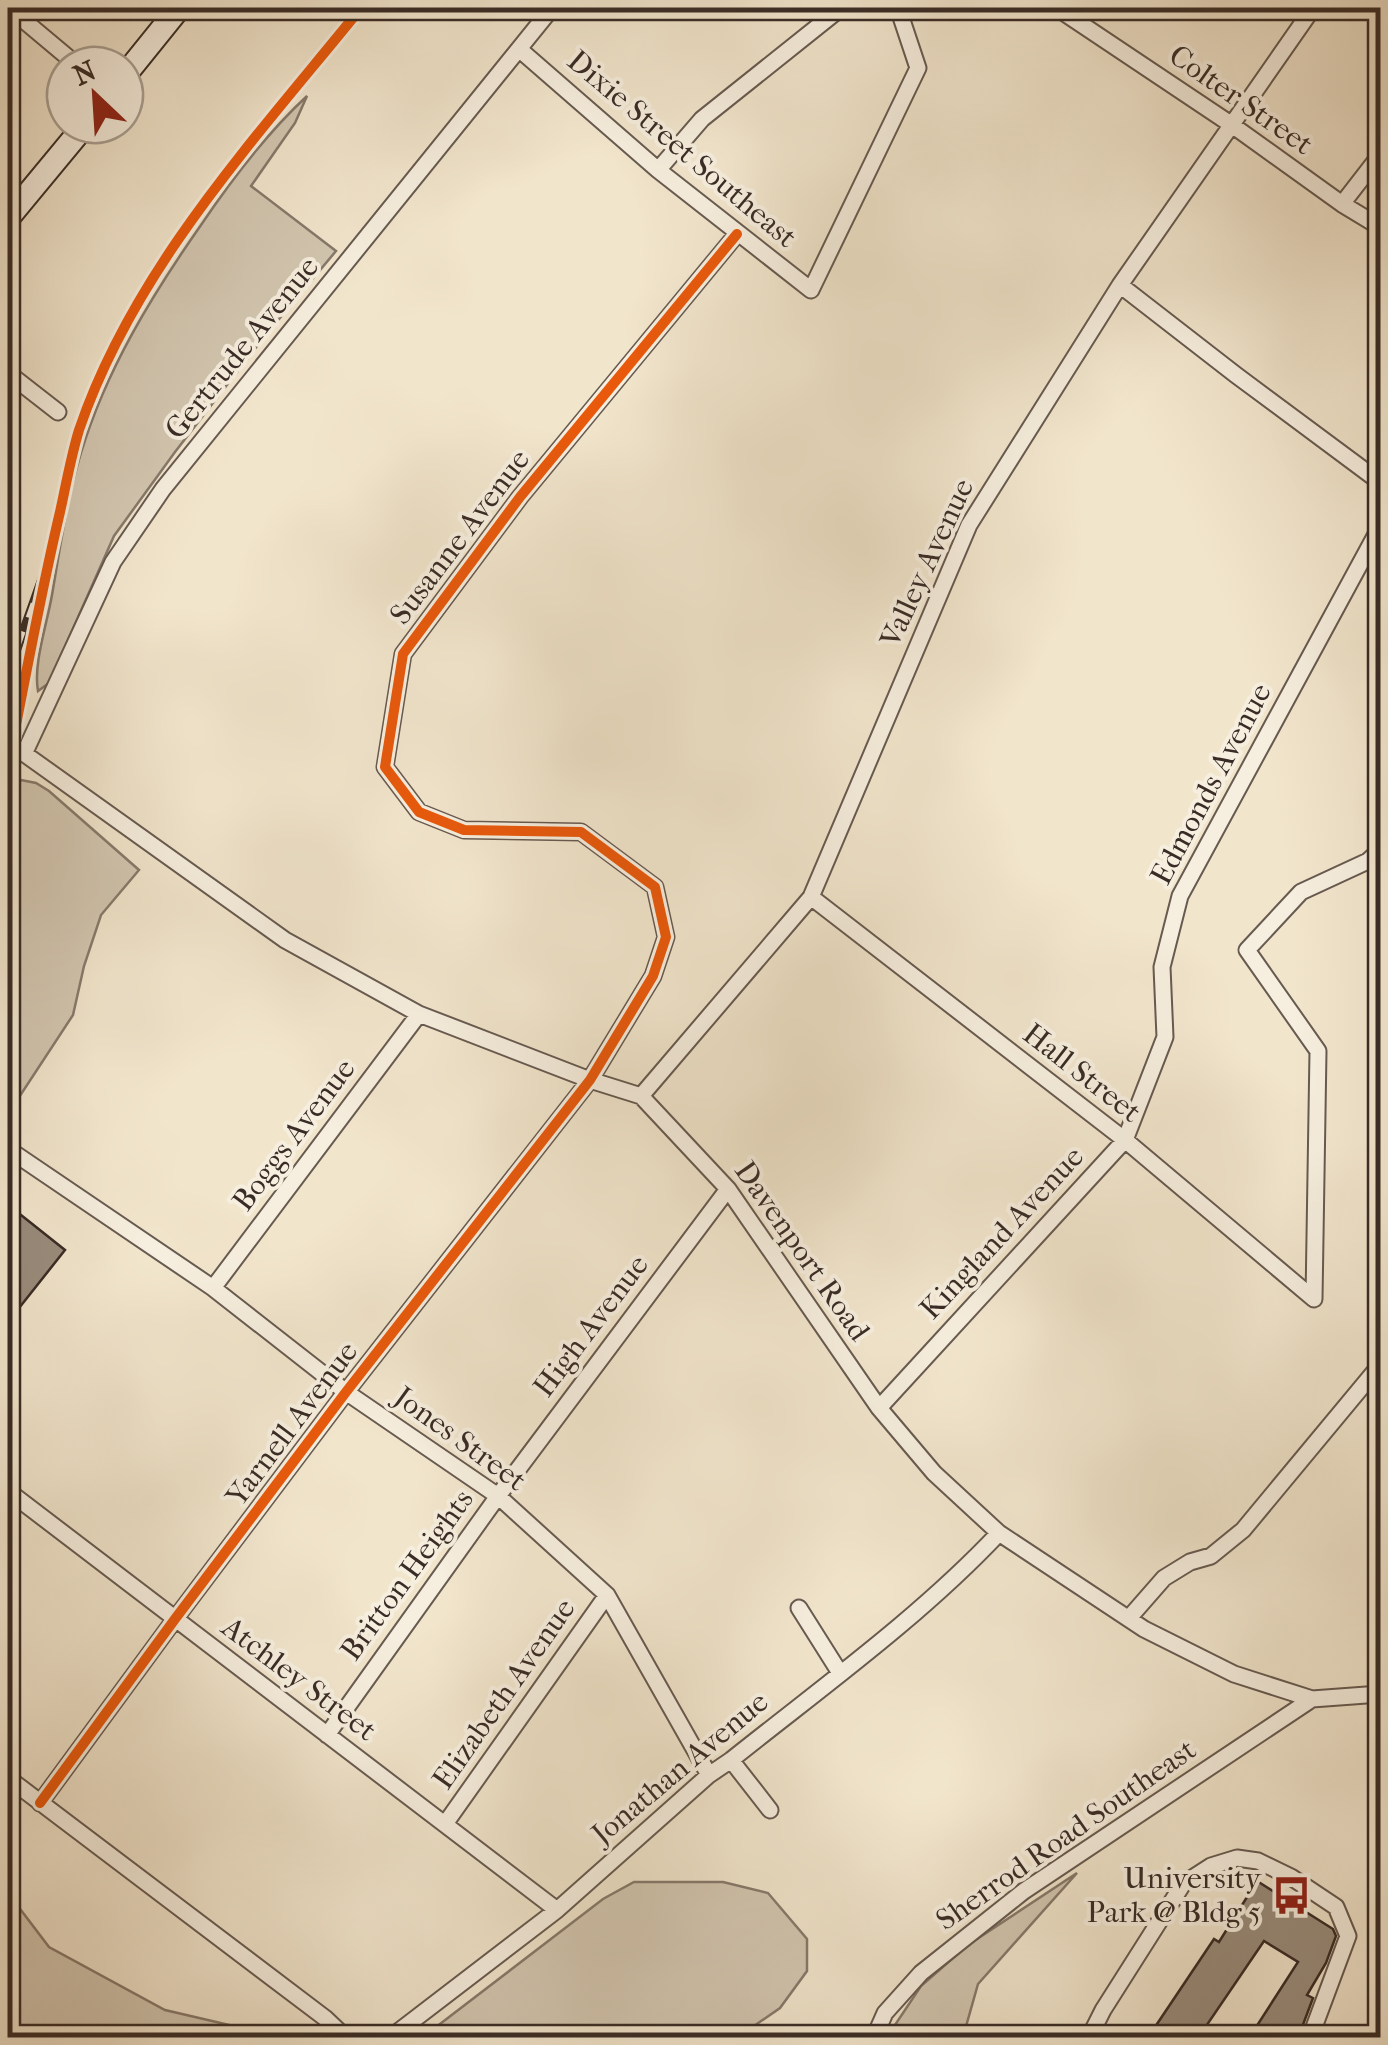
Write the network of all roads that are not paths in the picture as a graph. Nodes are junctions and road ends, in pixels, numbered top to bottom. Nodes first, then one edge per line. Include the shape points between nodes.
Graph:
1 (9, 8) edge
2 (178, 8) edge
3 (552, 8) edge
4 (840, 8) edge
5 (869, 8) edge
6 (1058, 8) edge
7 (1313, 8) edge
8 (900, 9) edge
9 (52, 45) edge
10 (519, 49) junction
11 (145, 50) edge
12 (1232, 125) junction
13 (68, 145) edge
14 (1380, 155) edge
15 (658, 170) junction
16 (1342, 204) junction
17 (8, 218) edge
18 (1380, 227) edge
19 (737, 234) junction
20 (1120, 285) junction
21 (8, 373) edge
22 (58, 412) dead end
23 (1380, 482) edge
24 (1380, 527) edge
25 (8, 742) edge
26 (24, 754) junction
27 (1380, 850) edge
28 (811, 897) junction
29 (419, 1014) junction
30 (590, 1080) junction
31 (640, 1096) junction
32 (1124, 1140) junction
33 (8, 1149) edge
34 (728, 1189) junction
35 (213, 1288) junction
36 (1380, 1365) edge
37 (346, 1392) junction
38 (878, 1408) junction
39 (8, 1491) edge
40 (498, 1496) junction
41 (999, 1533) junction
42 (607, 1595) junction
43 (799, 1608) dead end
44 (1129, 1618) junction
45 (175, 1619) junction
46 (840, 1672) junction
47 (1380, 1694) edge
48 (1312, 1699) junction
49 (327, 1735) junction
50 (731, 1760) junction
51 (708, 1774) junction
52 (8, 1778) edge
53 (40, 1803) junction
54 (770, 1810) dead end
55 (445, 1824) junction
56 (557, 1910) junction
57 (346, 2038) edge
58 (390, 2038) edge
59 (874, 2038) edge
60 (1089, 2038) edge
61 (1310, 2038) edge

1 - 9 street
2 - 11 main road
3 - 10 street, Gertrude Avenue
4 - 15 street via 702,119
5 - 8 street
6 - 12 street, Colter Street
7 - 12 street, Valley Avenue
8 - 19 street, Dixie Street Southeast via 918,68 811,290
10 - 15 street, Dixie Street Southeast
10 - 26 street, Gertrude Avenue via 163,489 113,562
12 - 16 street, Colter Street
12 - 20 street, Valley Avenue
13 - 17 main road
14 - 16 street
15 - 19 street, Dixie Street Southeast
16 - 18 street, Colter Street
19 - 30 street, Susanne Avenue via 520,497 403,654 385,768 419,812 464,830 581,832 655,888 666,937 652,976
20 - 23 street
20 - 28 street, Valley Avenue via 969,525
21 - 22 street
24 - 32 street, Edmonds Avenue via 1180,896 1162,967 1165,1038
25 - 26 street, Davenport Road
26 - 29 street, Davenport Road via 285,940
27 - 32 street, Hall Street via 1301,892 1247,950 1318,1051 1314,1299
28 - 31 street, Valley Avenue
28 - 32 street, Hall Street
29 - 30 street, Davenport Road
29 - 35 street, Boggs Avenue
30 - 31 street, Davenport Road
30 - 37 street, Yarnell Avenue
31 - 34 street, Davenport Road
32 - 38 street, Kingland Avenue
33 - 35 street, Jones Street
34 - 38 street, Davenport Road
34 - 40 street, High Avenue
35 - 37 street, Jones Street
36 - 44 street via 1243,1530 1211,1556 1164,1578
37 - 40 street, Jones Street
37 - 45 street, Yarnell Avenue
38 - 41 street, Davenport Road
39 - 45 street, Atchley Street
40 - 42 street, Jones Street
40 - 49 street, Britton Heights
41 - 44 street, Davenport Road
41 - 46 street, Jonathan Avenue
42 - 51 street, Jones Street
42 - 55 street, Elizabeth Avenue
43 - 46 street
44 - 48 street, Davenport Road via 1234,1674
45 - 49 street, Atchley Street
45 - 53 street, Yarnell Avenue
46 - 50 street, Jonathan Avenue
47 - 48 street, Davenport Road
48 - 59 street, Sherrod Road Southeast via 1024,1891 921,1973
49 - 55 street, Atchley Street
50 - 51 street, Jonathan Avenue
50 - 54 street
51 - 56 street, Jonathan Avenue
52 - 53 street
53 - 57 street
55 - 56 street, Atchley Street
56 - 58 street, Jonathan Avenue
60 - 61 street via 1183,1884 1237,1858 1291,1877 1336,1907 1348,1936

